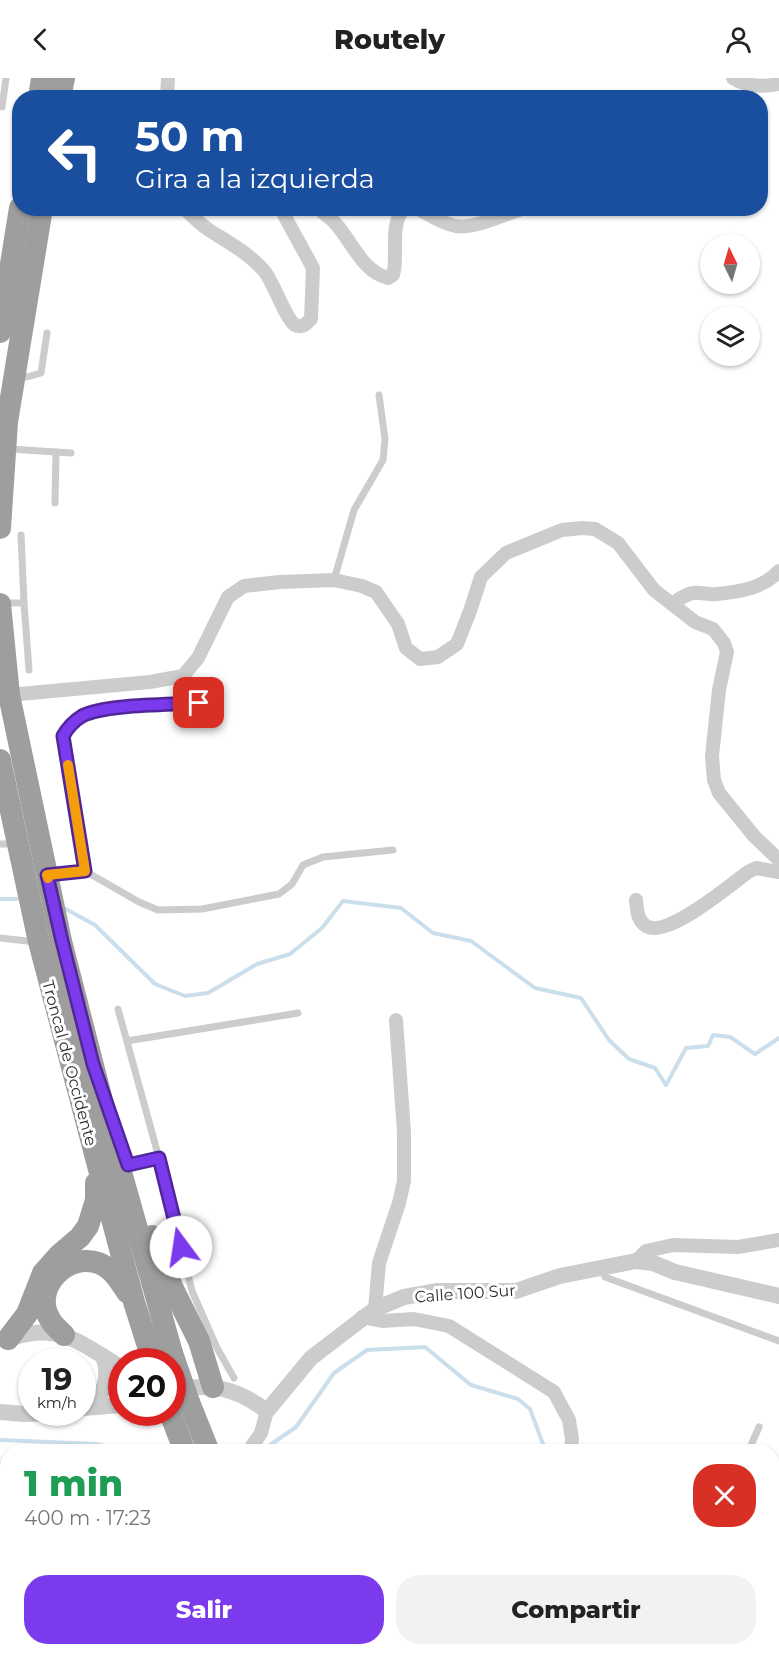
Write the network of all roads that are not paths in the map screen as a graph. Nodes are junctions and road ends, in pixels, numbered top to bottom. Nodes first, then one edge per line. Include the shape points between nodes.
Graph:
1 (6, 78) edge
2 (733, 78) edge
3 (779, 84) edge
4 (2, 107) dead end
5 (19, 216) edge
6 (41, 216) edge
7 (193, 216) edge
8 (285, 216) edge
9 (327, 216) edge
10 (398, 216) edge
11 (430, 216) edge
12 (500, 216) edge
13 (0, 332) edge
14 (47, 333) dead end
15 (14, 375) junction
16 (379, 395) dead end
17 (4, 448) junction
18 (56, 452) junction
19 (71, 453) dead end
20 (55, 503) dead end
21 (11, 532) edge
22 (779, 571) edge
23 (334, 580) junction
24 (24, 603) junction
25 (0, 604) edge
26 (672, 604) junction
27 (29, 670) dead end
28 (9, 695) junction
29 (199, 703) dead end
30 (0, 760) edge
31 (9, 844) edge
32 (393, 850) dead end
33 (779, 860) edge
34 (85, 871) junction
35 (779, 872) edge
36 (47, 875) junction
37 (636, 900) dead end
38 (0, 938) edge
39 (39, 942) junction
40 (118, 1009) dead end
41 (298, 1014) dead end
42 (396, 1020) dead end
43 (127, 1041) junction
44 (93, 1064) junction
45 (92, 1149) junction
46 (159, 1158) junction
47 (128, 1165) junction
48 (779, 1240) edge
49 (636, 1261) junction
50 (605, 1277) dead end
51 (779, 1296) edge
52 (134, 1302) junction
53 (368, 1313) junction
54 (63, 1335) junction
55 (4, 1341) edge
56 (779, 1341) edge
57 (155, 1348) edge
58 (157, 1348) edge
59 (103, 1356) junction
60 (108, 1359) edge
61 (224, 1382) junction
62 (186, 1391) edge
63 (96, 1399) edge
64 (267, 1411) junction
65 (0, 1412) edge
66 (18, 1414) edge
67 (186, 1414) edge
68 (181, 1426) edge
69 (759, 1427) dead end
70 (184, 1444) edge
71 (204, 1444) edge
72 (253, 1444) edge
73 (572, 1444) edge
74 (752, 1444) edge

1 - 4 lane
2 - 3 street via 750,85
5 - 13 highway
6 - 15 highway
7 - 8 street via 248,254 276,288 286,312 299,326 311,319 313,268
9 - 10 street via 358,256 388,278 396,265
11 - 12 street via 457,226
14 - 15 lane via 41,373
15 - 17 highway
16 - 23 lane via 385,439 383,460 354,510
17 - 18 lane
17 - 21 highway
18 - 19 lane
18 - 20 lane
21 - 24 lane
22 - 26 street via 757,586 716,594 694,593
23 - 26 street via 376,592 398,624 406,648 420,659 438,657 457,644 480,577 506,553 562,530 595,529 618,543 654,590
23 - 28 street via 244,586 228,597 198,658 183,676
24 - 25 lane
24 - 27 lane
25 - 28 highway, Troncal de Occidente
26 - 33 street via 695,622 713,629 724,643 727,652 712,756 714,780 719,793
28 - 36 highway, Troncal de Occidente
29 - 34 lane via 105,709 83,716 68,727 63,736
30 - 31 highway, Troncal de Occidente
31 - 39 highway, Troncal de Occidente
32 - 34 lane via 323,857 303,865 292,884 279,894 202,909 158,910
34 - 36 lane
35 - 37 street via 756,868 678,922 659,928 647,926 638,917
36 - 44 highway, Troncal de Occidente
38 - 39 lane
39 - 45 highway, Troncal de Occidente
40 - 43 lane
41 - 43 lane
42 - 53 street via 404,1181
43 - 46 lane
44 - 47 highway
44 - 58 highway, Troncal de Occidente
45 - 52 highway, Troncal de Occidente
45 - 55 highway via 94,1213 80,1238 43,1274 27,1314
46 - 47 lane
46 - 61 lane via 192,1291 217,1348
47 - 61 highway via 173,1289
48 - 49 street via 738,1247 673,1245 646,1251
49 - 51 street, Calle 100 Sur
49 - 53 street, Calle 100 Sur via 560,1276 516,1291 421,1293
50 - 56 lane
52 - 54 highway via 110,1270 100,1264 70,1264 51,1279 46,1289 46,1312
52 - 57 highway, Troncal de Occidente
53 - 64 street, Calle 100 Sur via 311,1358
53 - 73 street via 382,1321 414,1319 449,1326 554,1392 569,1420
54 - 55 street via 35,1332
54 - 59 street
59 - 60 street
59 - 63 street via 107,1379
61 - 62 street
61 - 64 street
64 - 72 street, Calle 100 Sur
65 - 66 street
67 - 71 highway, Troncal de Occidente
68 - 70 highway, Troncal de Occidente
69 - 74 lane

